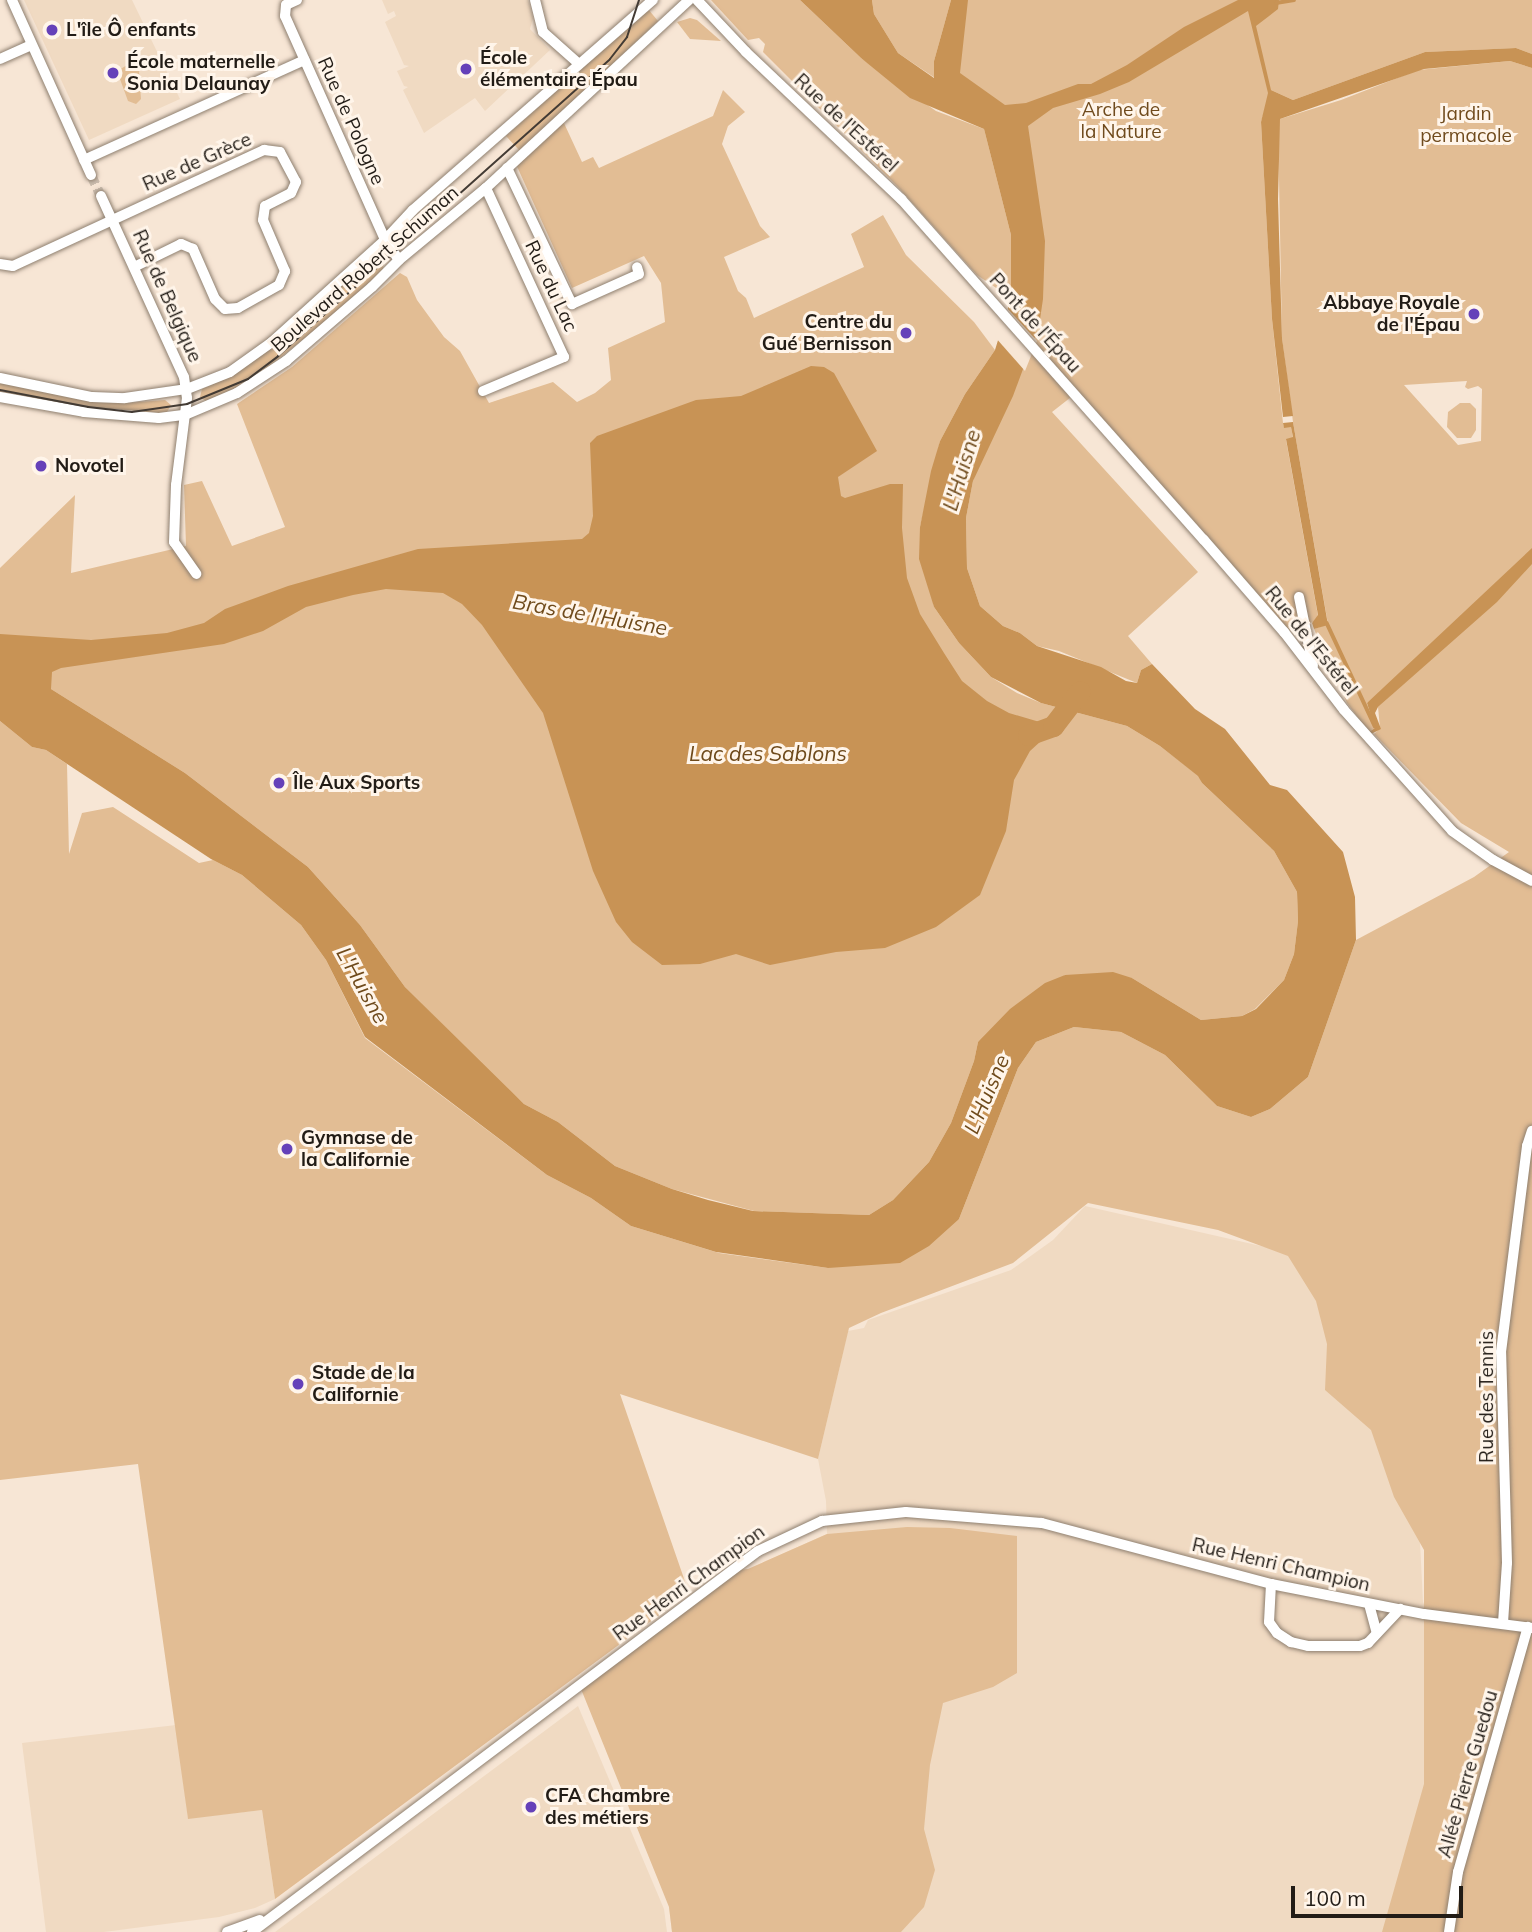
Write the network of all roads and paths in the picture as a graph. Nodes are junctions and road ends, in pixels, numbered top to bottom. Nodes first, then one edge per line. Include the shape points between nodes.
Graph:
1 (12, 0) edge
2 (297, 0) edge
3 (535, 0) edge
4 (653, 0) edge
5 (689, 0) edge
6 (697, 0) edge
7 (31, 45) junction
8 (0, 59) edge
9 (304, 60) junction
10 (579, 64) junction
11 (84, 160) junction
12 (507, 168) junction
13 (91, 175) tunnel mouth
14 (486, 188) junction
15 (101, 195) tunnel mouth
16 (113, 220) junction
17 (385, 240) junction
18 (399, 260) junction
19 (0, 264) edge
20 (134, 267) junction
21 (637, 267) dead end
22 (969, 275) joint
23 (0, 378) edge
24 (187, 389) junction
25 (483, 391) dead end
26 (0, 397) edge
27 (1079, 398) joint
28 (185, 415) junction
29 (196, 574) dead end
30 (1298, 597) dead end
31 (1314, 671) junction
32 (1532, 881) edge
33 (1532, 1131) edge
34 (1271, 1584) junction
35 (1369, 1604) junction
36 (1400, 1609) junction
37 (1503, 1623) junction
38 (1530, 1628) edge
39 (1377, 1633) junction
40 (272, 1915) junction
41 (227, 1932) edge
42 (252, 1932) edge
43 (1449, 1932) edge

1 - 7 street
2 - 9 street, Rue de Pologne via 286,5 285,16
3 - 10 street via 543,32
4 - 10 street, Boulevard Robert Schuman
5 - 12 street, Boulevard Robert Schuman
6 - 22 street, Rue de l'Estérel via 901,199
7 - 8 street
7 - 11 street
9 - 11 street
9 - 17 street, Rue de Pologne
10 - 17 street, Boulevard Robert Schuman
11 - 13 street
12 - 14 street, Boulevard Robert Schuman
12 - 21 street, Rue du Lac via 572,304 639,274
14 - 18 street, Boulevard Robert Schuman
14 - 25 street, Rue du Lac via 564,357
15 - 16 street, Rue de Belgique
16 - 19 street via 13,266
16 - 20 street, Rue de Belgique
16 - 20 street, Rue de Grèce via 264,150 280,152 296,182 291,193 265,206 263,220 285,271 279,285 238,308 225,309 215,299 193,249 181,244
17 - 18 street, Rue de Pologne
17 - 24 street, Boulevard Robert Schuman via 254,357
18 - 28 street, Boulevard Robert Schuman via 286,361 237,393
20 - 24 street, Rue de Belgique
22 - 27 street, Pont de l'Épau
23 - 24 street, Boulevard Robert Schuman via 92,397 152,396
24 - 28 street, Rue de Belgique
26 - 28 street, Boulevard Robert Schuman via 125,418
27 - 31 street, Rue de l'Estérel
28 - 29 street, Rue de Belgique via 174,542
30 - 31 street
31 - 32 street, Rue de l'Estérel via 1452,831
33 - 37 street, Rue des Tennis via 1501,1352 1507,1563
34 - 35 street, Rue Henri Champion
34 - 39 street via 1269,1622 1291,1642 1351,1647 1368,1643
34 - 40 street, Rue Henri Champion via 1042,1523 906,1512 822,1521 758,1551
35 - 36 street, Rue Henri Champion
35 - 39 street
36 - 37 street, Rue Henri Champion
36 - 39 street
37 - 38 street, Rue Henri Champion
38 - 43 street, Allée Pierre Guedou via 1458,1872
40 - 41 street, Rue Henri Champion
40 - 42 street, Rue Henri Champion

